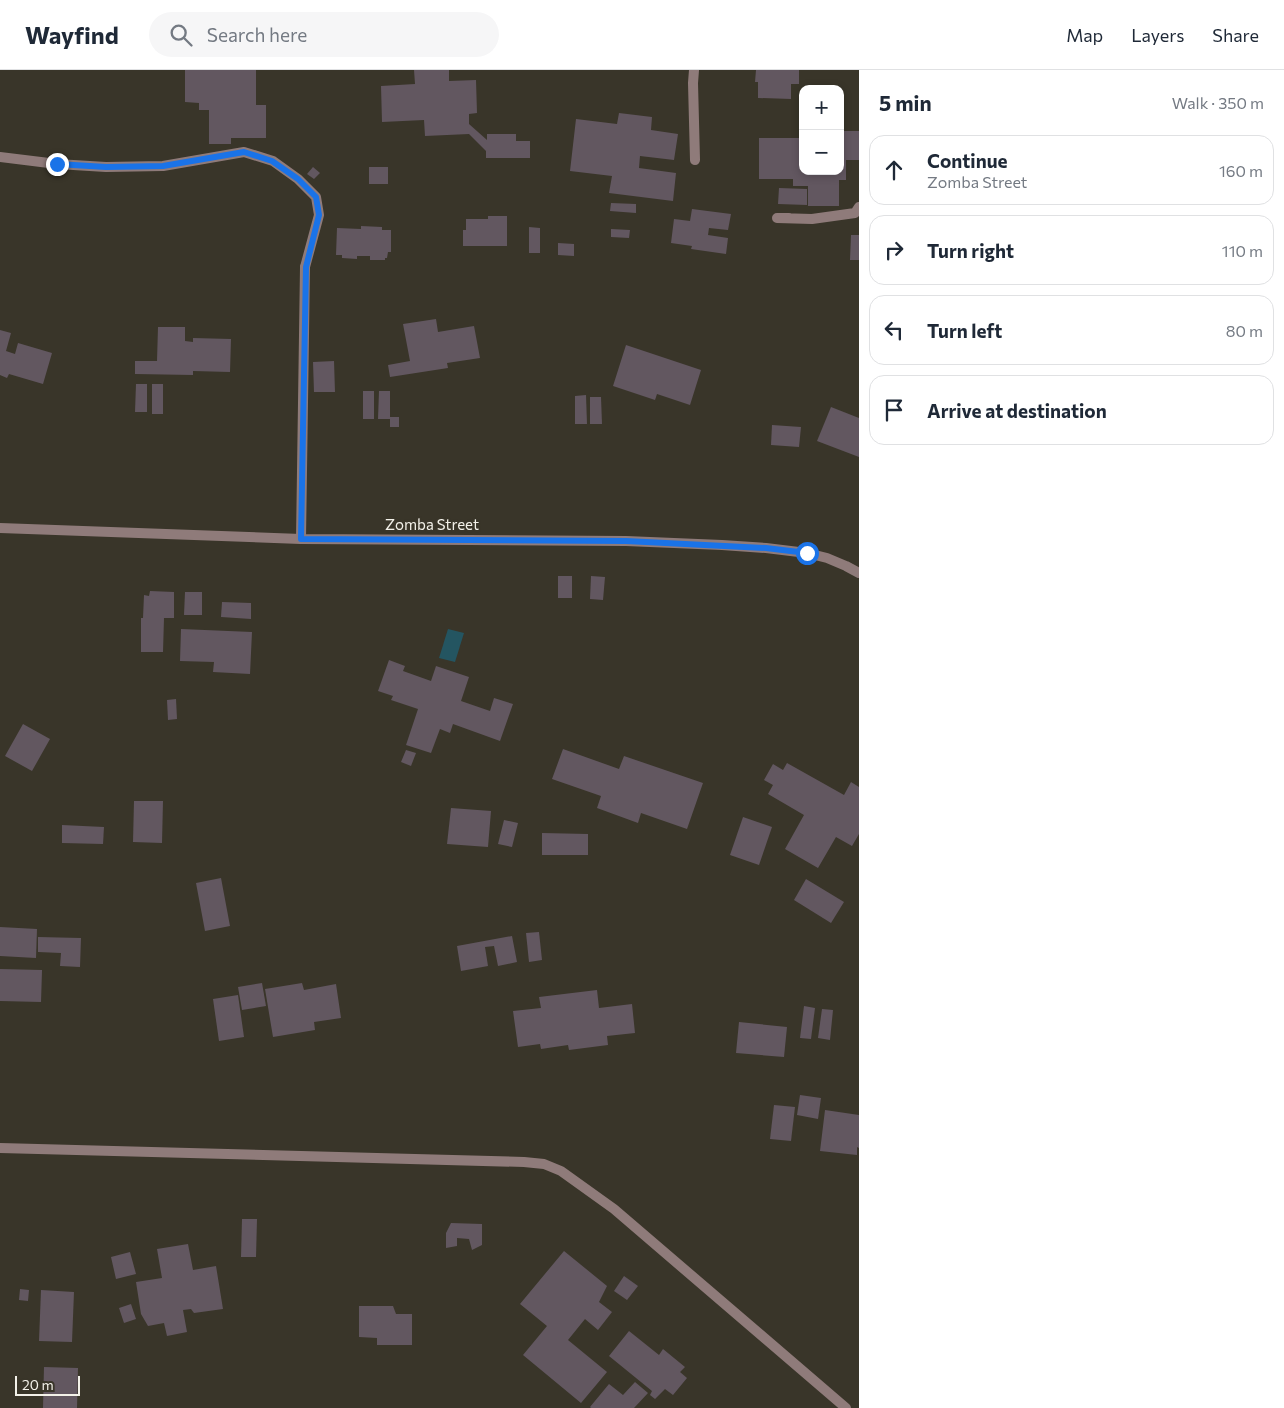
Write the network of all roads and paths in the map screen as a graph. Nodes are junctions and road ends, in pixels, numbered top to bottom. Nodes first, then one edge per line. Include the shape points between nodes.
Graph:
1 (694, 70) edge
2 (0, 157) edge
3 (695, 160) dead end
4 (859, 207) edge
5 (789, 218) dead end
6 (0, 528) edge
7 (301, 539) junction
8 (859, 573) edge
9 (0, 1148) edge
10 (846, 1408) edge

1 - 3 street
2 - 7 street via 106,167 163,166 244,152 272,161 298,179 316,197 319,215 306,267
4 - 5 street via 855,213 777,218
6 - 7 street, Zomba Street
7 - 8 street, Zomba Street via 626,541 722,545 807,553 827,558
9 - 10 street via 544,1164 561,1171 614,1209

